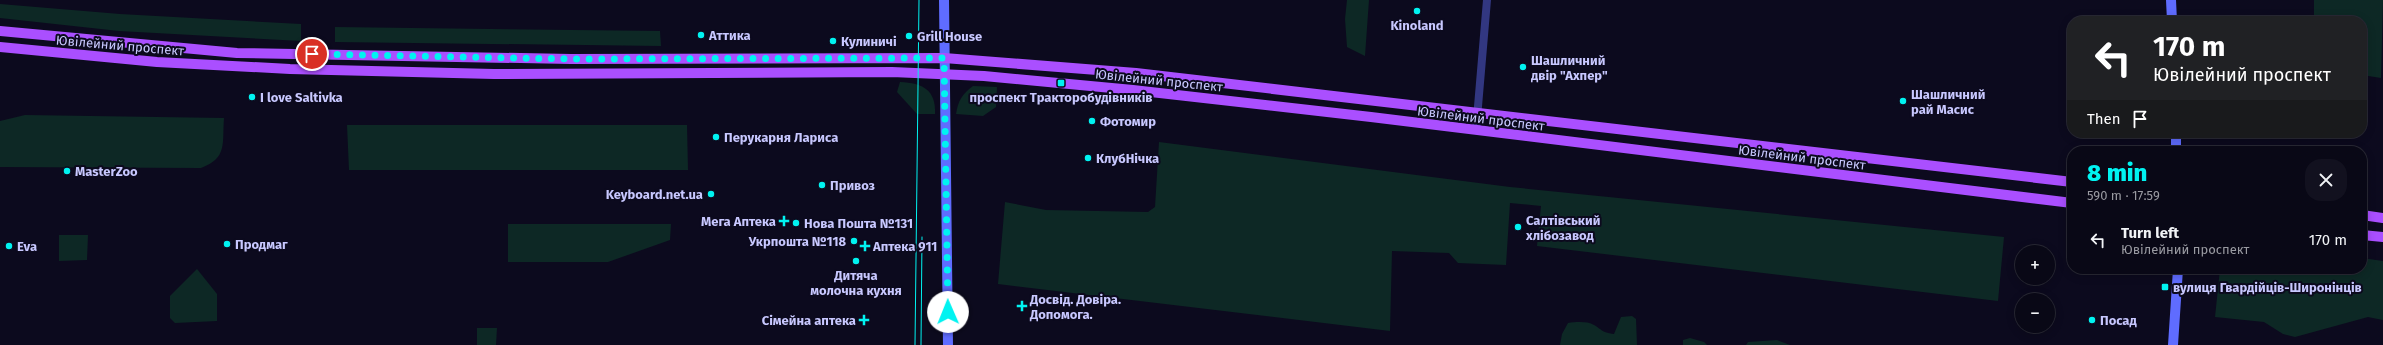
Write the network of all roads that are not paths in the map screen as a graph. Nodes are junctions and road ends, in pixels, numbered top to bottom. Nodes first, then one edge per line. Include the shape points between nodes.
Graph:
1 (944, 0) edge
2 (1487, 0) edge
3 (2171, 0) edge
4 (2172, 16) edge
5 (0, 31) edge
6 (0, 47) edge
7 (237, 53) junction
8 (381, 56) junction
9 (944, 58) junction
10 (238, 68) junction
11 (381, 71) junction
12 (944, 73) junction
13 (1372, 100) junction
14 (1478, 113) junction
15 (1371, 117) junction
16 (1476, 130) junction
17 (2067, 181) edge
18 (2067, 202) edge
19 (2367, 216) edge
20 (2383, 218) edge
21 (2367, 235) edge
22 (2383, 237) edge
23 (2178, 274) edge
24 (948, 345) edge
25 (2173, 345) edge

1 - 9 main road
2 - 14 street
3 - 4 main road
5 - 7 main road, Ювілейний проспект
6 - 10 main road, Ювілейний проспект
7 - 8 main road, Ювілейний проспект
7 - 10 main road
8 - 9 main road, Ювілейний проспект via 571,59
8 - 11 main road
9 - 12 main road
9 - 13 main road, Ювілейний проспект via 1136,73
10 - 11 main road, Ювілейний проспект
11 - 12 main road, Ювілейний проспект via 494,74
12 - 15 main road, Ювілейний проспект via 1109,87
12 - 24 main road
13 - 14 main road, Ювілейний проспект
13 - 15 main road
14 - 16 street
14 - 17 main road, Ювілейний проспект
15 - 16 main road, Ювілейний проспект
16 - 18 main road, Ювілейний проспект
19 - 20 main road
21 - 22 main road
23 - 25 main road

